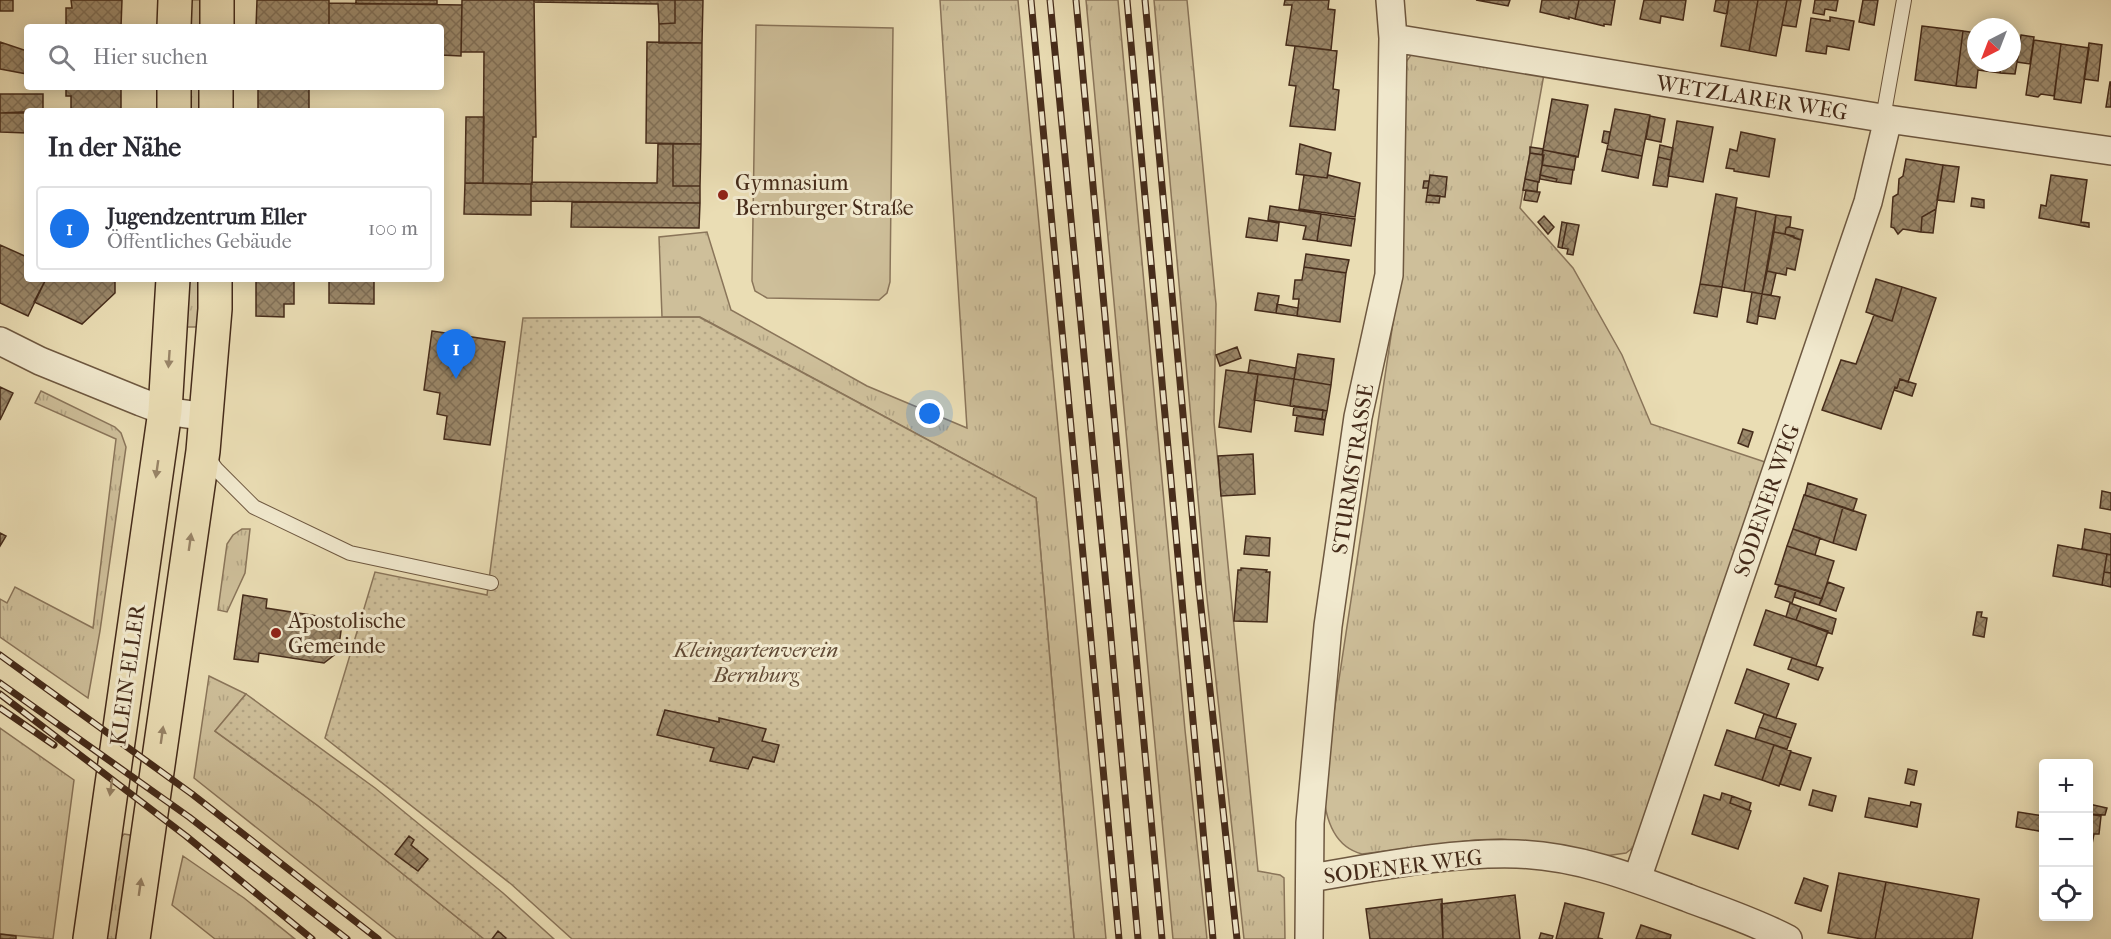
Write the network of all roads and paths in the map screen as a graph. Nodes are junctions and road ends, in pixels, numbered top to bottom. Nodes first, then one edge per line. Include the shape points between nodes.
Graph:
1 (175, 0) edge
2 (217, 0) edge
3 (1390, 0) edge
4 (1904, 0) edge
5 (174, 24) edge
6 (217, 24) edge
7 (1393, 38) junction
8 (174, 90) edge
9 (216, 90) edge
10 (174, 108) edge
11 (216, 108) edge
12 (1886, 118) junction
13 (2111, 150) edge
14 (172, 282) edge
15 (215, 282) edge
16 (0, 341) edge
17 (165, 411) junction
18 (207, 417) junction
19 (203, 451) junction
20 (491, 583) dead end
21 (1310, 878) junction
22 (1637, 879) junction
23 (90, 939) edge
24 (133, 939) edge
25 (1308, 939) edge
26 (1788, 939) edge

1 - 5 main road
2 - 6 main road
3 - 7 street, STURMSTRASSE
4 - 12 lane
7 - 12 street, WETZLARER WEG
7 - 21 street, STURMSTRASSE via 1389,275 1358,417 1328,626 1310,823
8 - 10 main road
9 - 11 main road
12 - 13 street, WETZLARER WEG
12 - 22 street, SODENER WEG via 1868,202
14 -> 17 main road, KLEIN-ELLER
15 - 18 main road, KLEIN-ELLER
16 - 17 street
17 - 18 street
17 -> 23 main road, KLEIN-ELLER
18 - 19 main road, KLEIN-ELLER
19 - 20 lane via 254,507 350,553
24 -> 19 main road, KLEIN-ELLER
21 - 22 street, SODENER WEG via 1447,856 1517,854 1559,857
21 - 25 street, STURMSTRASSE
22 - 26 street, SODENER WEG

